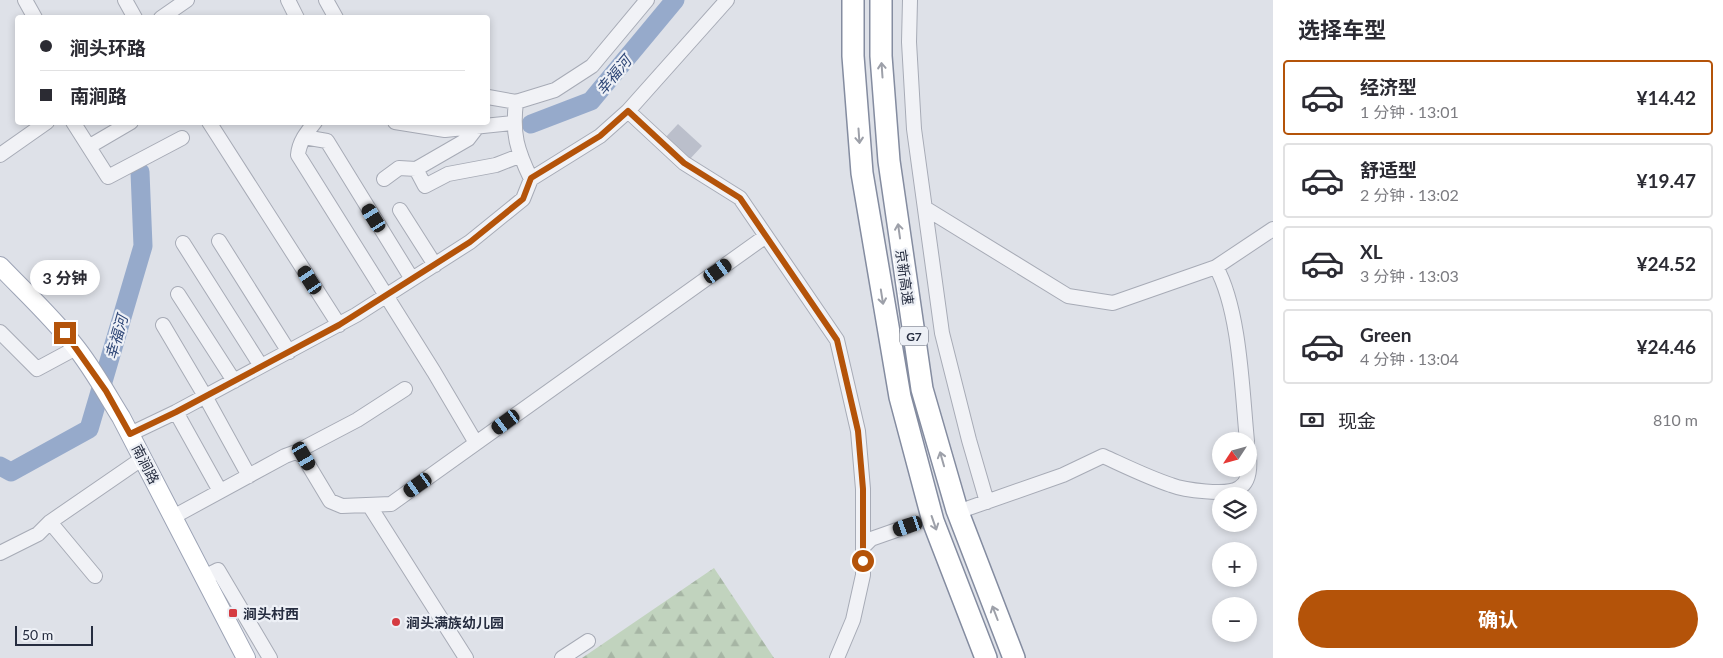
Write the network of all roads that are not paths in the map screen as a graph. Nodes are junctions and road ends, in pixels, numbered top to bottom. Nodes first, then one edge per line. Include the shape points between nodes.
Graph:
1 (26, 0) edge
2 (125, 0) edge
3 (187, 0) edge
4 (288, 0) edge
5 (326, 0) edge
6 (647, 0) edge
7 (727, 0) edge
8 (853, 0) edge
9 (881, 0) edge
10 (910, 0) edge
11 (34, 15) edge
12 (133, 15) edge
13 (164, 15) edge
14 (296, 15) edge
15 (334, 15) edge
16 (490, 97) edge
17 (516, 102) junction
18 (628, 111) junction
19 (513, 123) junction
20 (43, 125) edge
21 (75, 125) edge
22 (126, 125) edge
23 (211, 125) edge
24 (313, 125) edge
25 (414, 125) edge
26 (490, 125) edge
27 (490, 125) edge
28 (478, 126) junction
29 (304, 137) junction
30 (182, 138) dead end
31 (90, 146) junction
32 (0, 155) edge
33 (520, 156) junction
34 (416, 169) junction
35 (384, 178) dead end
36 (531, 178) junction
37 (925, 208) junction
38 (400, 210) dead end
39 (1273, 230) edge
40 (766, 236) junction
41 (219, 241) dead end
42 (183, 243) dead end
43 (435, 265) junction
44 (0, 266) edge
45 (1216, 267) junction
46 (412, 279) junction
47 (178, 294) dead end
48 (386, 296) junction
49 (339, 325) junction
50 (162, 326) dead end
51 (0, 332) edge
52 (76, 348) junction
53 (289, 352) junction
54 (261, 366) junction
55 (234, 381) junction
56 (405, 389) dead end
57 (205, 396) junction
58 (176, 412) junction
59 (1246, 432) edge
60 (130, 434) junction
61 (476, 444) junction
62 (296, 452) junction
63 (142, 458) junction
64 (249, 476) junction
65 (1247, 478) edge
66 (220, 491) junction
67 (987, 502) junction
68 (369, 505) junction
69 (966, 509) tunnel mouth
70 (173, 517) junction
71 (50, 522) junction
72 (908, 526) tunnel mouth
73 (863, 547) junction
74 (0, 553) edge
75 (95, 576) dead end
76 (204, 577) junction
77 (588, 641) dead end
78 (461, 656) edge
79 (246, 658) edge
80 (270, 658) edge
81 (562, 658) edge
82 (837, 658) edge
83 (986, 658) edge
84 (1014, 658) edge

1 - 11 street
2 - 12 street
3 - 13 street
4 - 14 street
5 - 15 street
6 - 17 street via 592,66 555,90
7 - 18 street
8 -> 83 highway, 京新高速 / G7 via 853,56 862,172 900,397 933,521
84 -> 9 highway, 京新高速 / G7 via 956,510 922,389 889,161 881,56
10 - 37 street via 914,128
16 - 17 street
17 - 19 street
18 - 36 street via 600,136
18 - 40 street via 684,163 740,198
19 - 26 street
19 - 33 street
20 - 32 street
21 - 31 street
22 - 31 street
23 - 49 street
24 - 29 street
25 - 28 street via 446,130
27 - 28 street
28 - 34 street via 468,139
29 - 46 street via 327,142
29 - 48 street via 298,155
30 - 31 street via 108,176
33 - 34 street via 448,174 425,186
33 - 36 street
34 - 35 street via 399,168
36 - 43 street via 523,199 470,242
37 - 45 street via 1068,296 1113,304
37 - 67 street via 942,333
38 - 43 street
39 - 45 street
40 - 61 street
40 - 73 street via 837,340 858,431
41 - 53 street
42 - 54 street
43 - 46 street
44 - 52 main road, 南涧路
45 - 59 street via 1224,282 1234,328
46 - 48 street
47 - 55 street
48 - 49 street
48 - 61 street
49 - 53 street
50 - 57 street
51 - 52 street via 37,369
52 - 60 main road, 南涧路
53 - 54 street
54 - 55 street
55 - 57 street
56 - 62 street via 357,420
57 - 58 street
57 - 64 street
58 - 60 street
58 - 66 street
60 - 63 main road, 南涧路
61 - 68 street via 390,504
62 - 64 street
62 - 68 street via 304,456 330,501 342,506
63 - 70 main road, 南涧路
63 - 71 street
64 - 66 street
65 - 67 street via 1241,487 1218,493 1172,486 1102,456 1063,475
66 - 70 street
67 - 69 street
68 - 78 street
70 - 76 main road, 南涧路
71 - 74 street via 38,534
71 - 75 street
72 - 73 street via 871,539
73 - 82 street via 863,574 853,620
76 - 79 main road, 南涧路
76 - 80 street via 218,570
77 - 81 street

